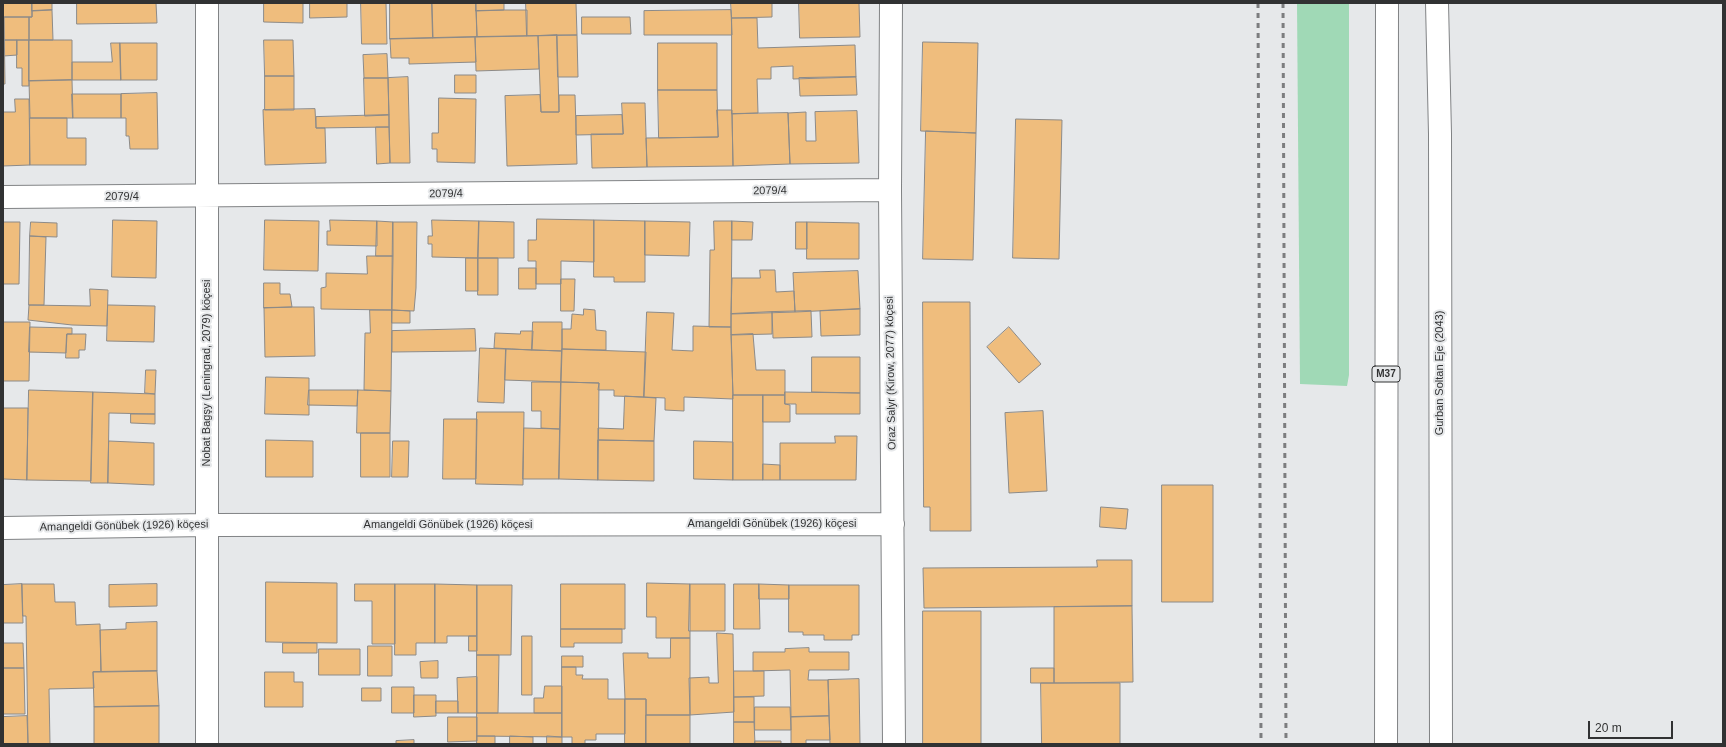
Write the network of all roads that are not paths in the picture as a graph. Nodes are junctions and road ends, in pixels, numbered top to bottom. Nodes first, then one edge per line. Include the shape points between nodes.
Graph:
1 (207, 3) edge
2 (891, 3) edge
3 (1387, 3) edge
4 (1437, 3) edge
5 (890, 190) junction
6 (3, 197) edge
7 (208, 197) junction
8 (893, 524) junction
9 (207, 525) junction
10 (3, 528) edge
11 (207, 744) edge
12 (894, 744) edge
13 (1386, 744) edge
14 (1441, 744) edge

1 - 7 main road, Nobat Bagşy (Leningrad, 2079) köçesi
2 - 5 main road, Oraz Salyr (Kirow, 2077) köçesi
3 - 13 main road, M37
4 - 14 main road, Gurban Soltan Eje (2043) via 1440,142
5 - 7 main road, 2079/4 / 2079/4
5 - 8 main road, Oraz Salyr (Kirow, 2077) köçesi
6 - 7 main road, 2079/4 / 2079/4
7 - 9 main road, Nobat Bagşy (Leningrad, 2079) köçesi
8 - 9 main road, Amangeldi Gönübek (1926) köçesi
8 - 12 main road, Oraz Salyr (Kirow, 2077) köçesi
9 - 10 main road, Amangeldi Gönübek (1926) köçesi
9 - 11 main road, Nobat Bagşy (Leningrad, 2079) köçesi

